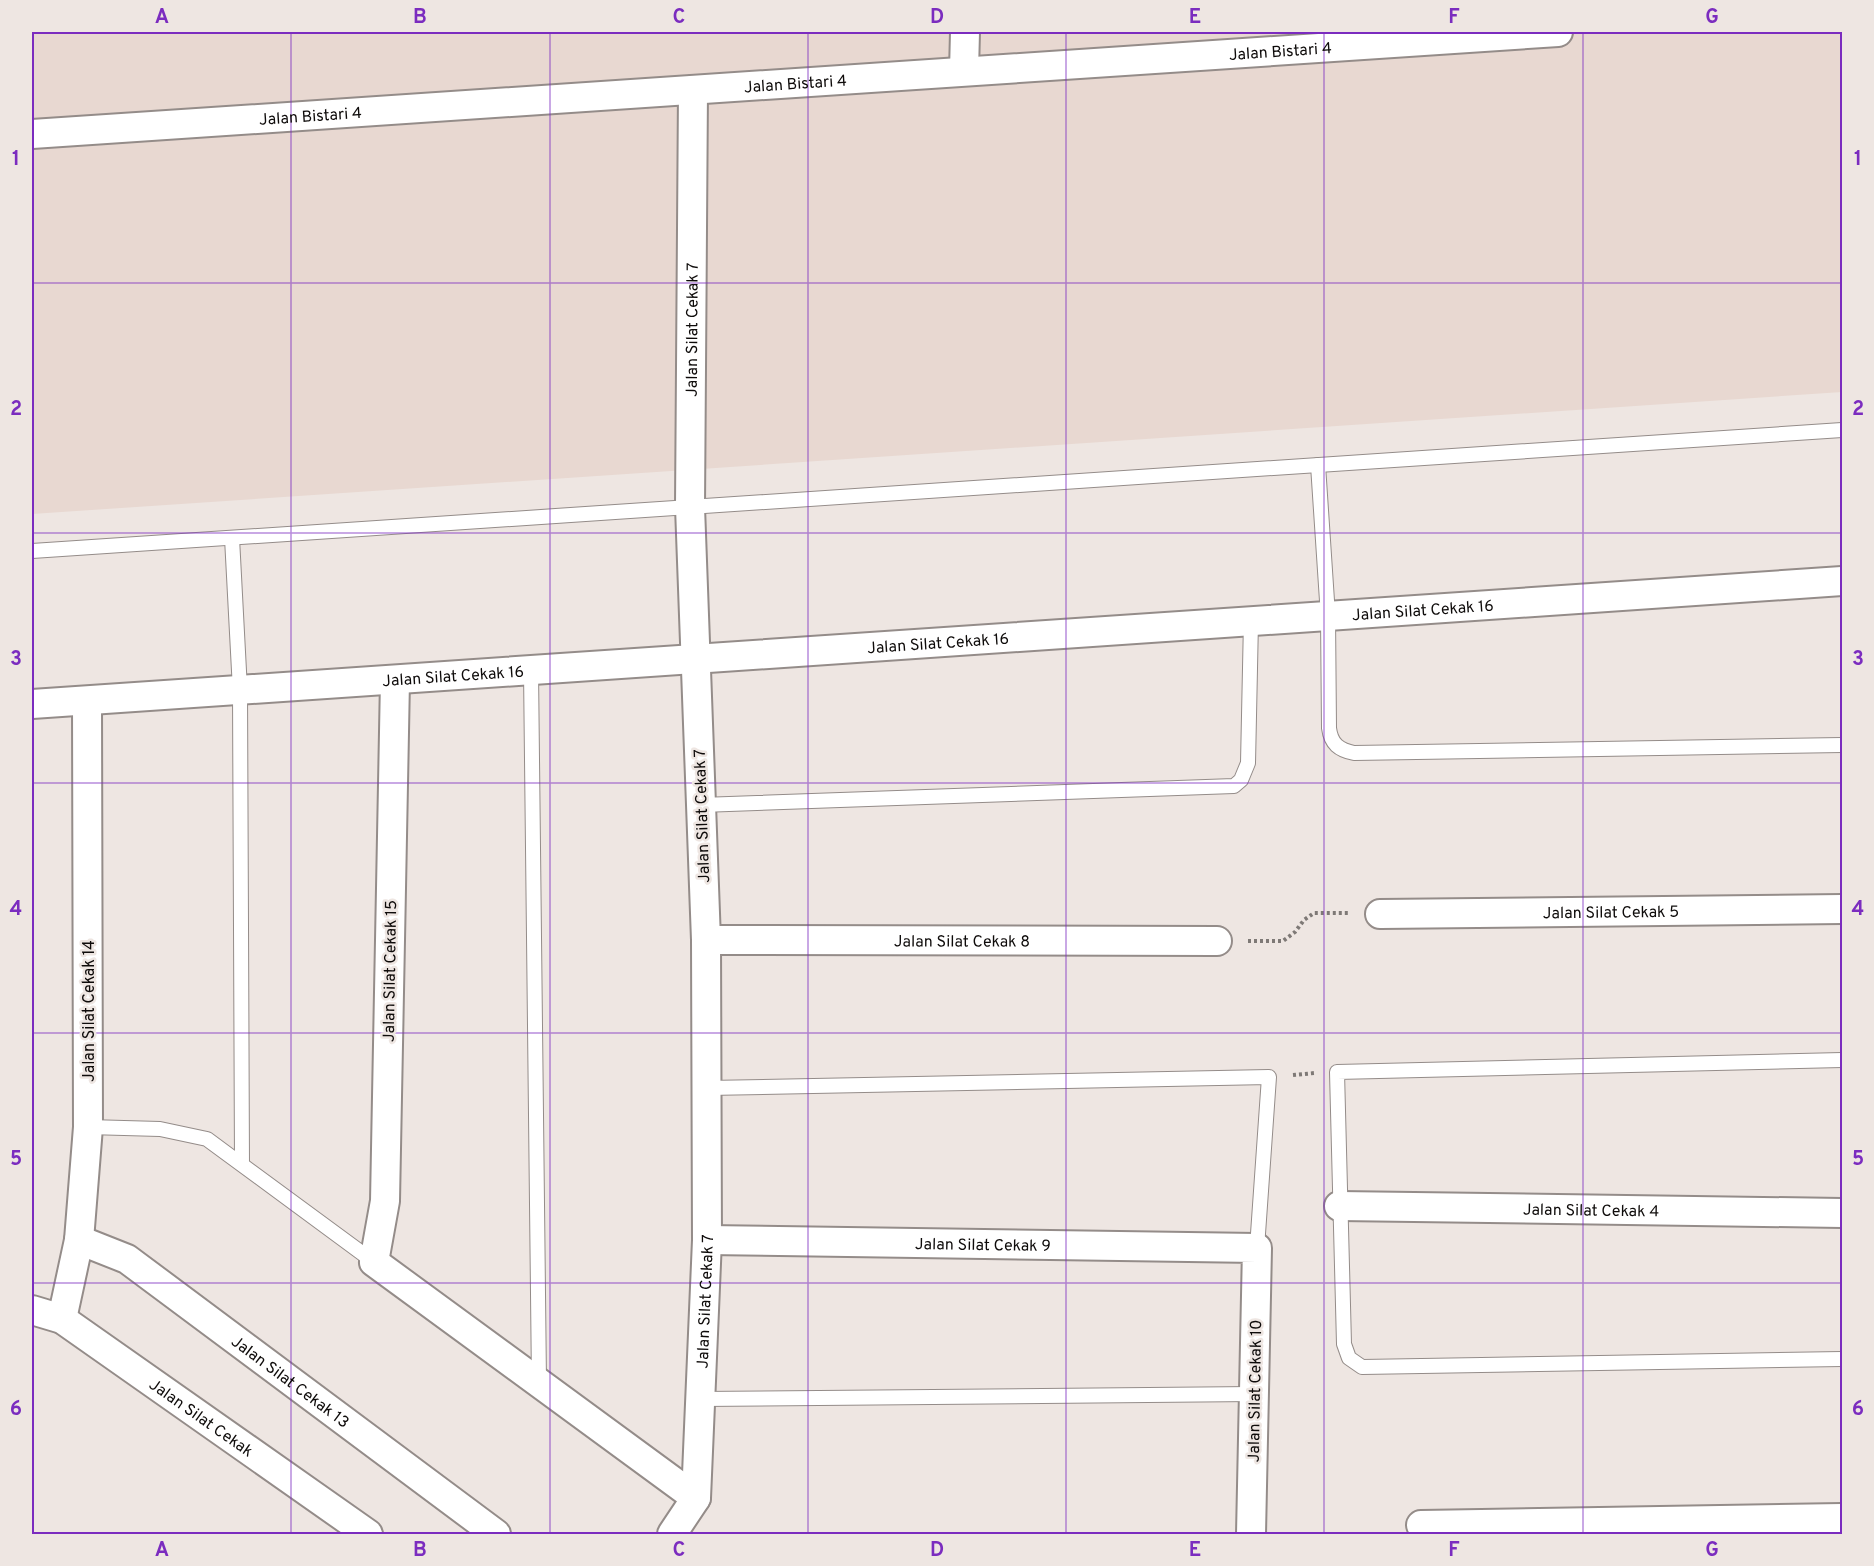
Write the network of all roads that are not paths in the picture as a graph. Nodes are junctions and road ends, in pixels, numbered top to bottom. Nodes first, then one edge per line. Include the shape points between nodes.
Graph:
1 (965, 32) edge
2 (1558, 32) edge
3 (964, 71) junction
4 (693, 90) junction
5 (32, 134) edge
6 (1842, 430) edge
7 (1318, 465) junction
8 (690, 507) junction
9 (232, 538) junction
10 (32, 551) edge
11 (1842, 581) edge
12 (1328, 616) junction
13 (1251, 621) junction
14 (695, 659) junction
15 (531, 670) junction
16 (395, 680) junction
17 (240, 690) junction
18 (87, 700) junction
19 (32, 704) edge
20 (1842, 746) edge
21 (701, 806) junction
22 (1842, 909) edge
23 (1380, 914) road end
24 (706, 940) junction
25 (1217, 941) road end
26 (1842, 1060) edge
27 (707, 1088) junction
28 (88, 1127) junction
29 (242, 1164) junction
30 (1340, 1206) junction
31 (1842, 1213) edge
32 (79, 1240) junction
33 (707, 1240) junction
34 (1257, 1248) junction
35 (374, 1262) junction
36 (32, 1310) edge
37 (62, 1320) junction
38 (1842, 1359) edge
39 (538, 1383) junction
40 (1254, 1394) junction
41 (700, 1399) junction
42 (696, 1498) junction
43 (1842, 1518) edge
44 (1421, 1525) dead end
45 (368, 1534) edge
46 (496, 1534) edge
47 (672, 1534) edge
48 (1251, 1534) edge

1 - 3 street
2 - 3 street, Jalan Bistari 4
3 - 4 street, Jalan Bistari 4
4 - 5 street, Jalan Bistari 4
4 - 8 street, Jalan Silat Cekak 7
6 - 7 lane
7 - 8 lane
7 - 12 lane
8 - 9 lane
8 - 14 street, Jalan Silat Cekak 7
9 - 10 lane
9 - 17 lane
11 - 12 street, Jalan Silat Cekak 16
12 - 13 street, Jalan Silat Cekak 16
12 - 20 lane via 1330,738 1344,751
13 - 14 street, Jalan Silat Cekak 16
13 - 21 lane via 1248,763 1242,780 1234,786
14 - 15 street, Jalan Silat Cekak 16
14 - 21 street, Jalan Silat Cekak 7
15 - 16 street, Jalan Silat Cekak 16
15 - 39 lane
16 - 17 street, Jalan Silat Cekak 16
16 - 35 street, Jalan Silat Cekak 15 via 385,1201
17 - 18 street, Jalan Silat Cekak 16
17 - 29 lane
18 - 19 street, Jalan Silat Cekak 16
18 - 28 street, Jalan Silat Cekak 14
21 - 24 street, Jalan Silat Cekak 7
22 - 23 street, Jalan Silat Cekak 5
24 - 25 street, Jalan Silat Cekak 8
24 - 27 street, Jalan Silat Cekak 7
26 - 30 lane via 1337,1072
27 - 33 street, Jalan Silat Cekak 7
27 - 34 lane via 1269,1077
28 - 29 lane via 160,1129 207,1139
28 - 32 street, Jalan Silat Cekak 14
29 - 35 lane
30 - 31 street, Jalan Silat Cekak 4
30 - 38 lane via 1344,1344 1349,1358 1362,1366
32 - 37 street, Jalan Silat Cekak 14
32 - 46 street, Jalan Silat Cekak 13 via 127,1259
33 - 34 street, Jalan Silat Cekak 9
33 - 41 street, Jalan Silat Cekak 7
34 - 40 street, Jalan Silat Cekak 10
35 - 39 street
36 - 37 street, Jalan Silat Cekak
37 - 45 street, Jalan Silat Cekak
39 - 42 street
40 - 41 lane
40 - 48 street, Jalan Silat Cekak 10
41 - 42 street, Jalan Silat Cekak 7
42 - 47 street
43 - 44 street

